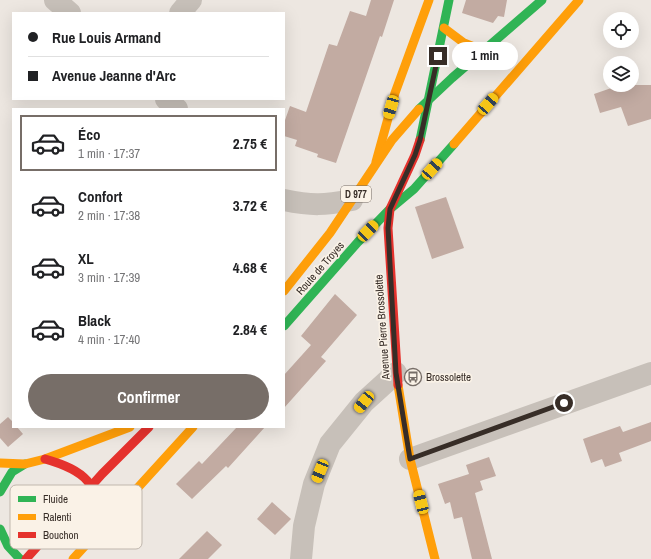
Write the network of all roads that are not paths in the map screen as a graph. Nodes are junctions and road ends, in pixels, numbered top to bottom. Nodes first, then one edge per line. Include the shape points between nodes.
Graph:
1 (55, 0) edge
2 (191, 0) edge
3 (429, 0) edge
4 (449, 0) edge
5 (542, 0) edge
6 (578, 0) edge
7 (69, 12) edge
8 (181, 12) edge
9 (444, 28) junction
10 (484, 51) junction
11 (429, 99) junction
12 (167, 100) edge
13 (176, 108) edge
14 (375, 163) junction
15 (285, 200) edge
16 (352, 200) junction
17 (390, 209) junction
18 (285, 290) edge
19 (285, 325) edge
20 (396, 373) junction
21 (651, 373) edge
22 (127, 428) edge
23 (148, 428) edge
24 (192, 428) edge
25 (45, 459) junction
26 (410, 459) junction
27 (0, 463) edge
28 (25, 464) junction
29 (93, 485) joint
30 (140, 485) edge
31 (0, 492) edge
32 (0, 529) edge
33 (10, 548) edge
34 (11, 549) edge
35 (35, 549) edge
36 (82, 549) edge
37 (20, 559) edge
38 (26, 559) edge
39 (73, 559) edge
40 (301, 559) edge
41 (435, 559) edge

1 - 7 street
2 - 8 street
3 - 14 main road via 395,93
4 - 9 main road
5 - 10 main road, D 977
6 - 17 main road via 442,158 414,189
9 - 10 main road via 464,43
9 - 11 main road
10 - 11 main road, D 977
11 - 14 main road, D 977
11 - 17 main road via 415,155
12 - 13 street
14 - 16 main road, D 977
15 - 16 street via 306,205 324,205
16 - 18 main road, D 977
17 - 19 main road, Route de Troyes
17 - 20 main road, Avenue Pierre Brossolette via 388,240
20 - 26 main road, Avenue Pierre Brossolette
20 - 40 street via 364,402 330,444 314,484 304,526
21 - 26 street
22 - 25 main road
23 - 29 main road
24 - 30 main road
25 - 28 main road
25 - 29 main road via 60,462 76,470
26 - 41 main road, Avenue Pierre Brossolette
27 - 28 main road
28 - 31 main road via 12,472
32 - 33 main road
34 - 37 main road
35 - 38 main road
36 - 39 main road

